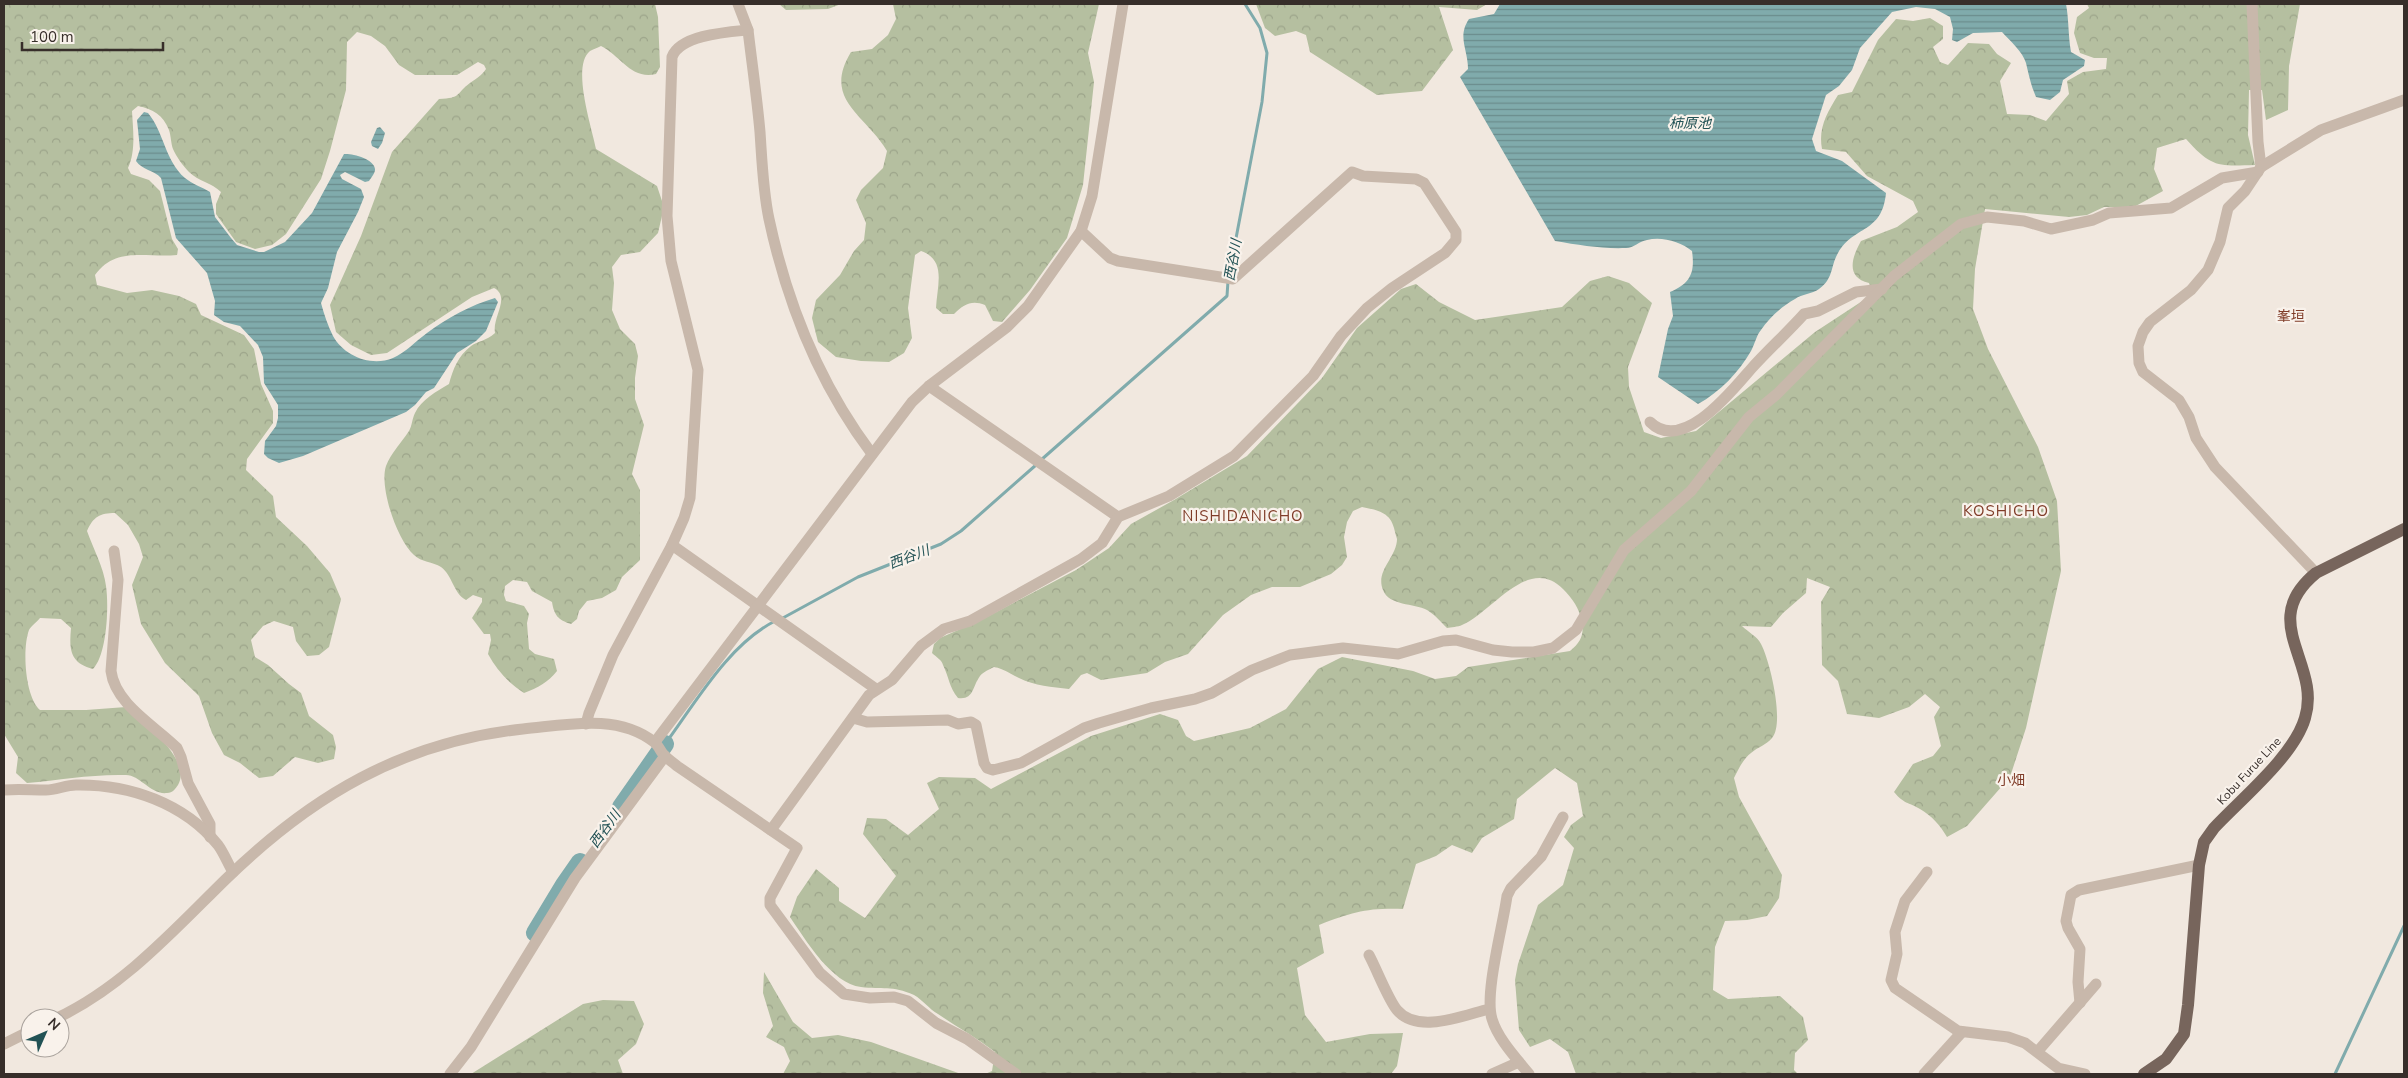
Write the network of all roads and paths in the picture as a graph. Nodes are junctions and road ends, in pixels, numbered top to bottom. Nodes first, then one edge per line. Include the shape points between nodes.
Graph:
1 (738, 4) edge
2 (1122, 4) edge
3 (2252, 4) edge
4 (748, 30) junction
5 (2404, 100) edge
6 (2260, 170) junction
7 (1081, 231) junction
8 (1882, 289) junction
9 (929, 386) junction
10 (1650, 422) dead end
11 (872, 454) junction
12 (1118, 517) junction
13 (2404, 529) edge
14 (672, 545) junction
15 (114, 551) dead end
16 (2316, 573) junction
17 (759, 604) junction
18 (876, 689) junction
19 (853, 718) junction
20 (586, 724) junction
21 (655, 742) junction
22 (665, 756) junction
23 (4, 790) edge
24 (1563, 817) dead end
25 (771, 830) junction
26 (210, 837) junction
27 (2198, 865) junction
28 (233, 872) junction
29 (1927, 872) dead end
30 (1368, 955) dead end
31 (2096, 984) dead end
32 (2080, 1003) junction
33 (1490, 1009) junction
34 (70, 1010) edge
35 (1962, 1032) junction
36 (20, 1036) edge
37 (4, 1044) edge
38 (2038, 1051) junction
39 (1520, 1062) junction
40 (450, 1074) edge
41 (1016, 1074) edge
42 (1492, 1074) edge
43 (1529, 1074) edge
44 (1924, 1074) edge
45 (2085, 1074) edge
46 (2144, 1074) edge

1 - 4 street
2 - 7 street via 1092,196
3 - 6 street
4 - 11 street via 769,217 785,280 801,328 834,395
4 - 14 street via 692,40 678,48 672,58 667,216 671,261 698,370 690,498
5 - 6 street via 2321,130
6 - 8 street via 2222,178 2171,208 2109,213 2051,229 2024,221 1987,218 1961,224
6 - 16 street via 2246,191 2228,208 2220,242 2208,270 2192,290 2150,322 2140,339 2138,355 2143,372 2179,400 2196,438 2215,467
7 - 9 street via 1028,306
7 - 12 street via 1110,258 1118,261 1230,279 1352,172 1363,176 1416,179 1424,183 1456,232 1456,240 1445,253 1367,308 1341,336 1313,376 1234,456 1169,496
8 - 10 street via 1856,292 1818,311 1804,314 1716,408 1682,429 1668,432
8 - 19 street via 1777,394 1749,417 1691,491 1624,550 1576,630 1553,648 1512,652 1456,640 1398,654 1343,648 1290,655 1252,670 1212,693 1084,728 1021,763 993,770 984,764 976,725 971,722 867,722
9 - 11 street via 912,402
9 - 12 street
11 - 17 street
12 - 18 street via 1102,543 1081,558 970,621 944,630 921,646 892,680
13 - 16 main road, Kobu Furue Line
14 - 17 street
14 - 20 street via 613,655
15 - 26 street via 118,580 112,681 124,700 177,748 188,783 210,824
16 - 27 main road, Kobu Furue Line via 2295,597 2290,621 2306,675 2307,708 2302,727 2288,751 2208,835
17 - 18 street
17 - 21 street
18 - 19 street
19 - 25 street
20 - 21 street via 623,725
20 - 28 street via 469,737 425,749 372,770 312,808
21 - 22 street
22 - 25 street
22 - 40 street via 575,878 471,1047
23 - 26 street via 48,790 73,784 135,792 162,801 184,814
24 - 33 street via 1541,858 1507,896
25 - 41 street via 797,848 770,898 770,905 820,973 844,994 908,1001
26 - 28 street via 219,846
27 - 32 street via 2072,894 2066,920 2080,949
27 - 46 main road, Kobu Furue Line via 2184,1034 2166,1060
28 - 34 street via 159,945 98,994
29 - 35 street via 1905,901 1895,932 1897,954 1891,980 1895,988
30 - 33 street via 1398,1011 1413,1021 1426,1023
31 - 32 street
32 - 38 street
33 - 39 street via 1492,1022
35 - 38 street via 2008,1037
35 - 44 street
36 - 37 street
38 - 45 street via 2058,1068
39 - 42 street
39 - 43 street

